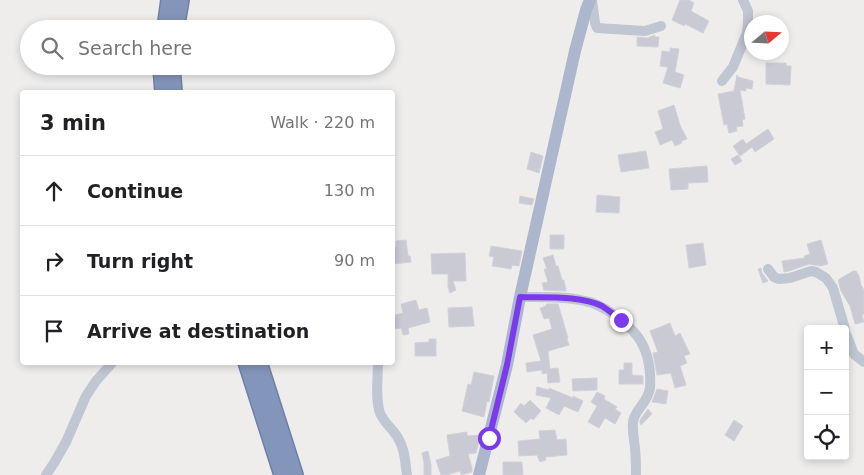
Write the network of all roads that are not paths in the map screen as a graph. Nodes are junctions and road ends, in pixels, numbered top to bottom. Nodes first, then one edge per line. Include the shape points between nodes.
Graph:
1 (169, 0) edge
2 (180, 0) edge
3 (591, 0) edge
4 (743, 0) edge
5 (166, 20) edge
6 (177, 20) edge
7 (662, 26) dead end
8 (162, 75) edge
9 (173, 75) edge
10 (722, 81) dead end
11 (163, 90) edge
12 (174, 90) edge
13 (768, 269) dead end
14 (520, 297) junction
15 (844, 325) edge
16 (849, 341) edge
17 (864, 362) edge
18 (110, 365) edge
19 (247, 365) edge
20 (260, 365) edge
21 (378, 365) edge
22 (46, 475) edge
23 (282, 475) edge
24 (295, 475) edge
25 (407, 475) edge
26 (479, 475) edge
27 (636, 475) edge

1 - 5 highway
2 - 6 highway
3 - 7 street via 597,28 645,31
3 - 14 main road via 575,51
4 - 10 street via 748,11 746,33 733,67
8 - 11 highway
9 - 12 highway
13 - 15 street via 779,279 811,271 826,278 833,288
14 - 26 main road via 507,365
14 - 27 street via 594,303 621,320 638,337 649,366 650,391 633,420
16 - 17 street via 854,354
18 - 22 street via 86,396 66,442
19 - 23 highway
20 - 24 highway
21 - 25 street via 379,410 402,445

